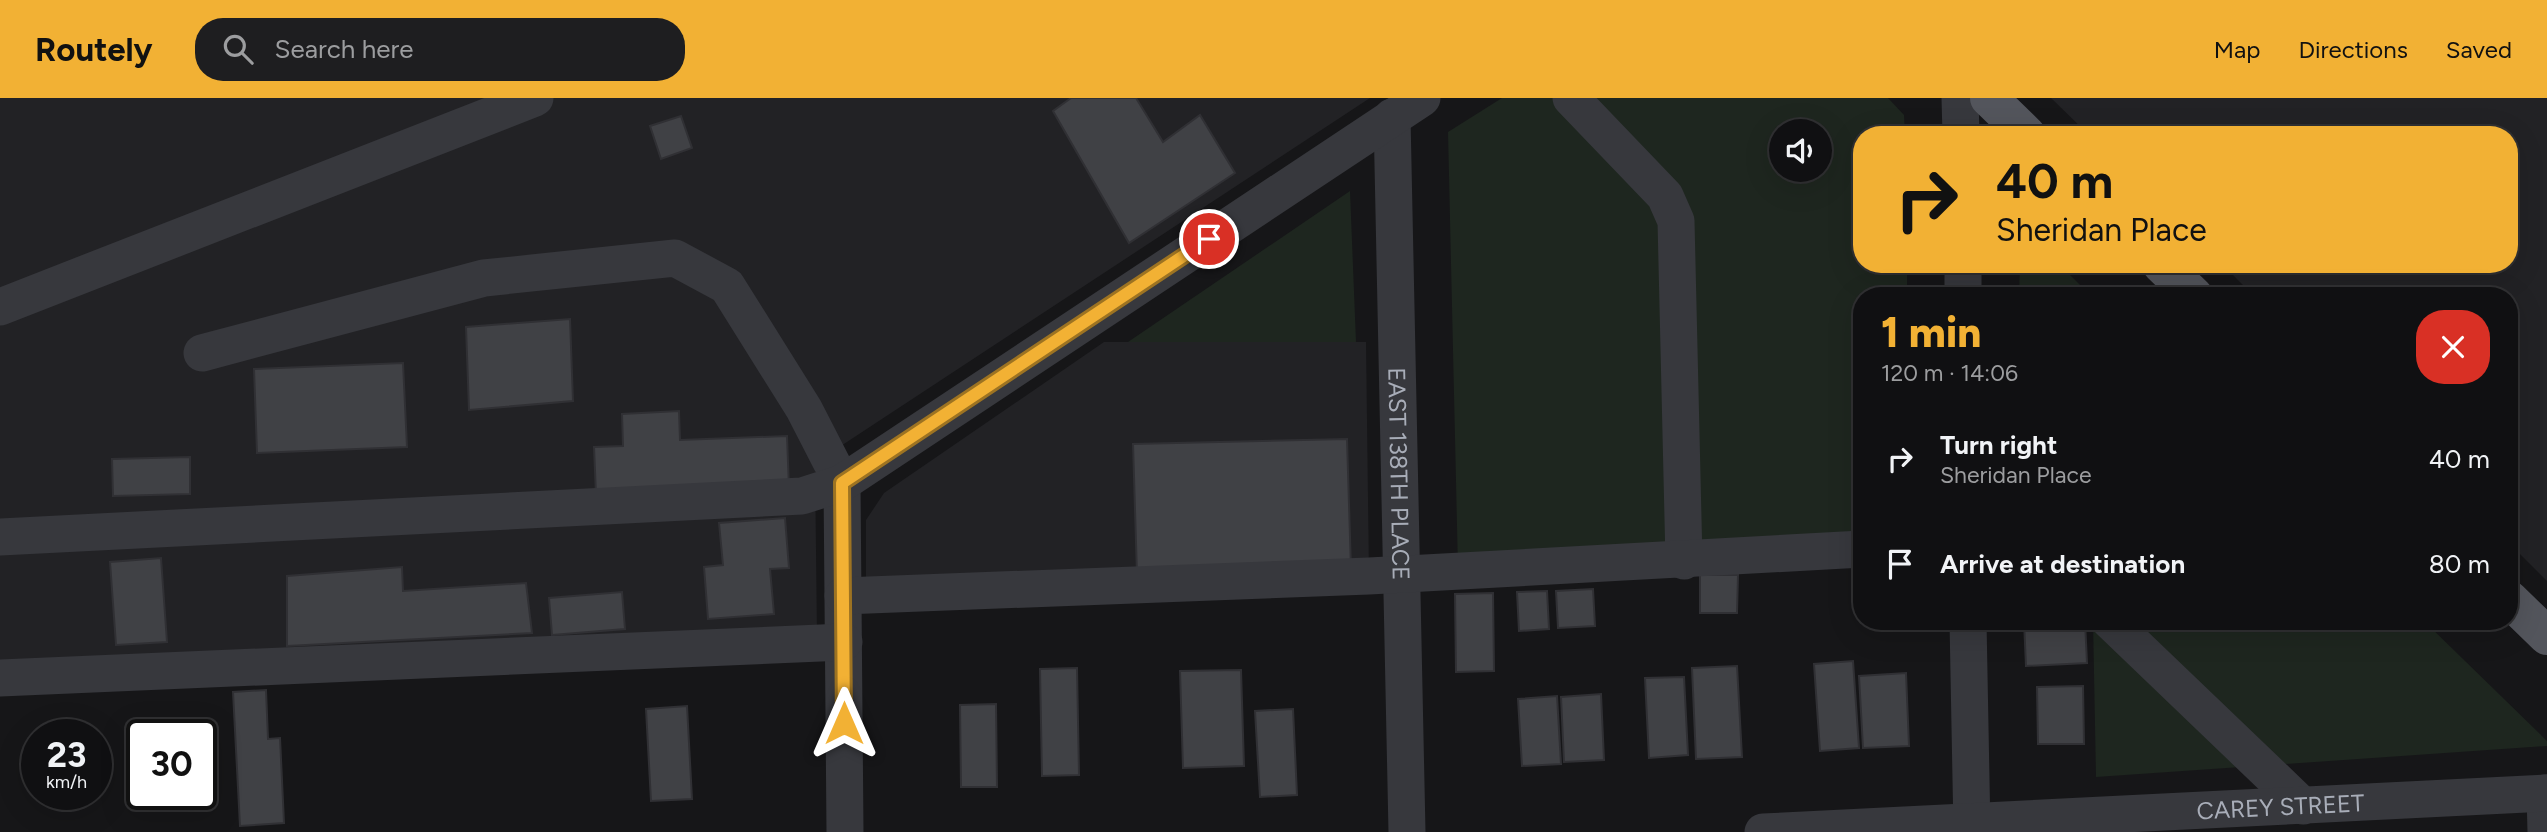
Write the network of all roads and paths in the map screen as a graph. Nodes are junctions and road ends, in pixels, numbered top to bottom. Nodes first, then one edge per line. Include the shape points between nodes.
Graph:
1 (535, 98) edge
2 (1422, 98) edge
3 (1571, 98) edge
4 (1961, 98) edge
5 (1989, 98) edge
6 (1392, 117) junction
7 (1961, 126) edge
8 (2018, 126) edge
9 (2170, 273) edge
10 (2185, 287) edge
11 (0, 307) edge
12 (202, 353) dead end
13 (842, 483) junction
14 (0, 537) edge
15 (1853, 551) edge
16 (1684, 561) junction
17 (1403, 574) junction
18 (843, 596) junction
19 (2518, 608) edge
20 (1968, 630) edge
21 (2119, 630) edge
22 (2547, 636) edge
23 (844, 642) junction
24 (0, 678) edge
25 (2546, 793) edge
26 (2303, 806) junction
27 (1972, 827) edge
28 (845, 832) edge
29 (1407, 832) edge
30 (1763, 832) edge
31 (2546, 832) edge

1 - 11 street
2 - 6 street
3 - 16 street via 1665,196 1675,221
4 - 7 street
5 - 8 main road
6 - 13 street
6 - 17 street, EAST 138TH PLACE
9 - 10 main road
12 - 13 street via 484,278 675,258 727,286 804,409
13 - 14 street via 802,496
13 - 18 street
15 - 16 street
16 - 17 street
17 - 18 street
17 - 29 street, EAST 138TH PLACE
18 - 23 street
19 - 22 main road
20 - 27 street
21 - 26 street
23 - 24 street
23 - 28 street
25 - 26 street, CAREY STREET
25 - 31 street
26 - 27 street, CAREY STREET
27 - 30 street, CAREY STREET

